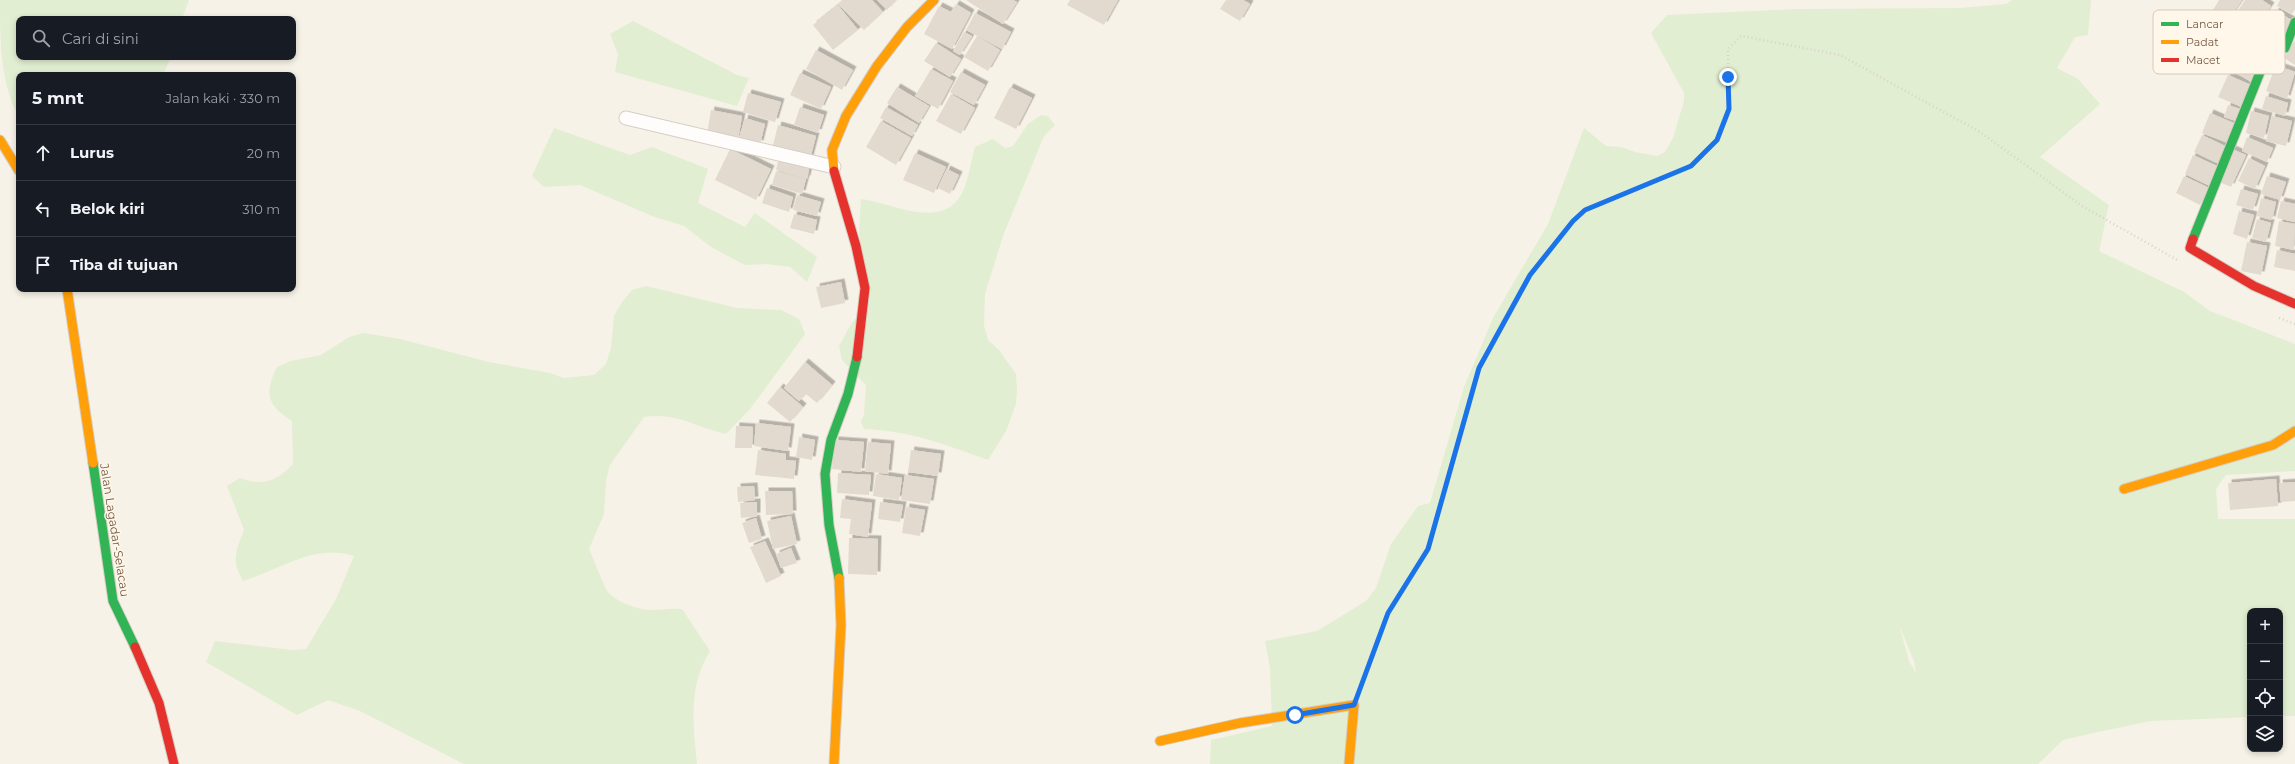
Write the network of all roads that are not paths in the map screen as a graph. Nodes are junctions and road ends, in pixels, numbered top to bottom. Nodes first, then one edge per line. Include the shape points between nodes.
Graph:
1 (934, 0) edge
2 (2295, 22) edge
3 (2285, 48) edge
4 (2259, 74) edge
5 (626, 118) dead end
6 (0, 140) edge
7 (16, 166) edge
8 (834, 167) junction
9 (67, 292) edge
10 (2295, 304) edge
11 (2295, 431) edge
12 (2124, 489) dead end
13 (1160, 741) dead end
14 (174, 764) edge
15 (834, 764) edge
16 (1349, 764) edge

1 - 8 street via 876,66 846,116 832,150
2 - 3 street
4 - 10 street via 2190,248 2239,278
5 - 8 street
6 - 7 street
8 - 15 street via 835,179 856,246 865,288 859,347 848,394 831,440 825,474 829,525 839,576 841,625
9 - 14 street, Jalan Lagadar-Selacau via 113,601 145,667 159,703
11 - 12 street via 2273,445
13 - 16 street via 1240,723 1354,705

